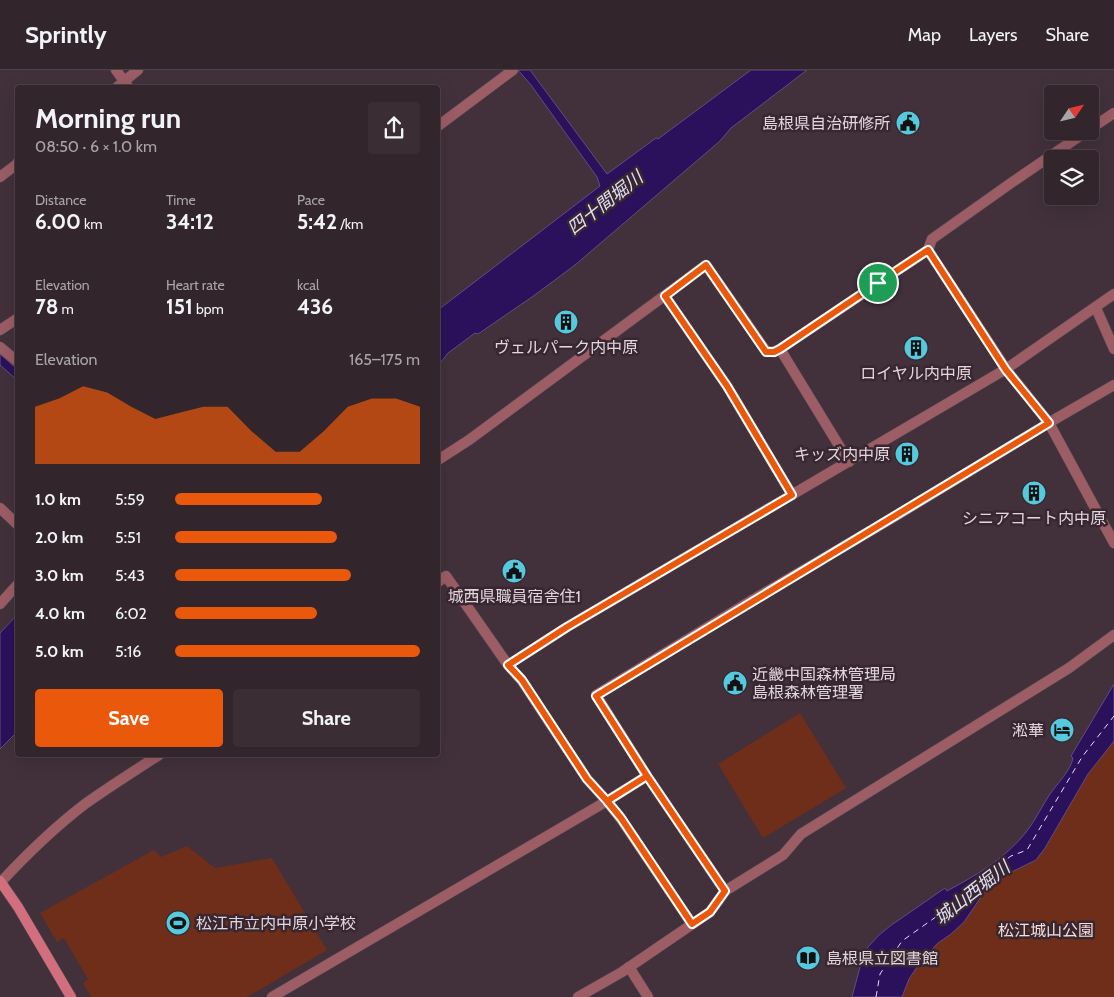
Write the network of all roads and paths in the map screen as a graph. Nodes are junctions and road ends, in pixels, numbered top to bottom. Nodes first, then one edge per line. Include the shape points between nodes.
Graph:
1 (116, 70) edge
2 (138, 70) edge
3 (513, 70) edge
4 (123, 85) edge
5 (1114, 113) edge
6 (1099, 123) edge
7 (440, 125) edge
8 (1074, 140) edge
9 (15, 166) edge
10 (0, 177) edge
11 (928, 250) junction
12 (1114, 294) edge
13 (665, 296) junction
14 (1096, 308) junction
15 (15, 320) edge
16 (0, 330) edge
17 (0, 347) edge
18 (780, 349) junction
19 (1114, 349) edge
20 (15, 360) edge
21 (1006, 370) junction
22 (1114, 385) edge
23 (1049, 423) junction
24 (440, 459) edge
25 (849, 462) junction
26 (792, 495) junction
27 (0, 508) edge
28 (15, 522) edge
29 (1114, 543) edge
30 (440, 580) edge
31 (15, 587) edge
32 (0, 604) edge
33 (1114, 635) edge
34 (508, 665) junction
35 (156, 757) edge
36 (647, 776) junction
37 (607, 801) junction
38 (0, 882) edge
39 (725, 891) junction
40 (692, 924) junction
41 (629, 967) junction
42 (71, 997) edge
43 (272, 997) edge
44 (578, 997) edge
45 (648, 997) edge

1 - 4 street
2 - 4 street
3 - 7 street
5 - 6 street
8 - 11 street via 932,239
9 - 10 street
11 - 18 street
11 - 21 street
12 - 14 street
13 - 18 street via 706,265 766,352
13 - 24 street
13 - 26 street via 727,386
14 - 19 street
14 - 21 street
15 - 16 street
17 - 20 street
18 - 25 street
21 - 23 street
21 - 25 street
22 - 23 street
23 - 29 street
23 - 36 street via 596,696
25 - 26 street
26 - 34 street
27 - 28 street
30 - 34 street via 446,576
31 - 32 street
33 - 39 street via 1069,668 801,834 783,855
34 - 37 street via 522,680 587,779
35 - 38 street via 71,816
36 - 37 street
36 - 39 street
37 - 40 street
37 - 43 street
38 - 42 main road
39 - 40 street via 710,912
40 - 41 street
41 - 44 street
41 - 45 street

